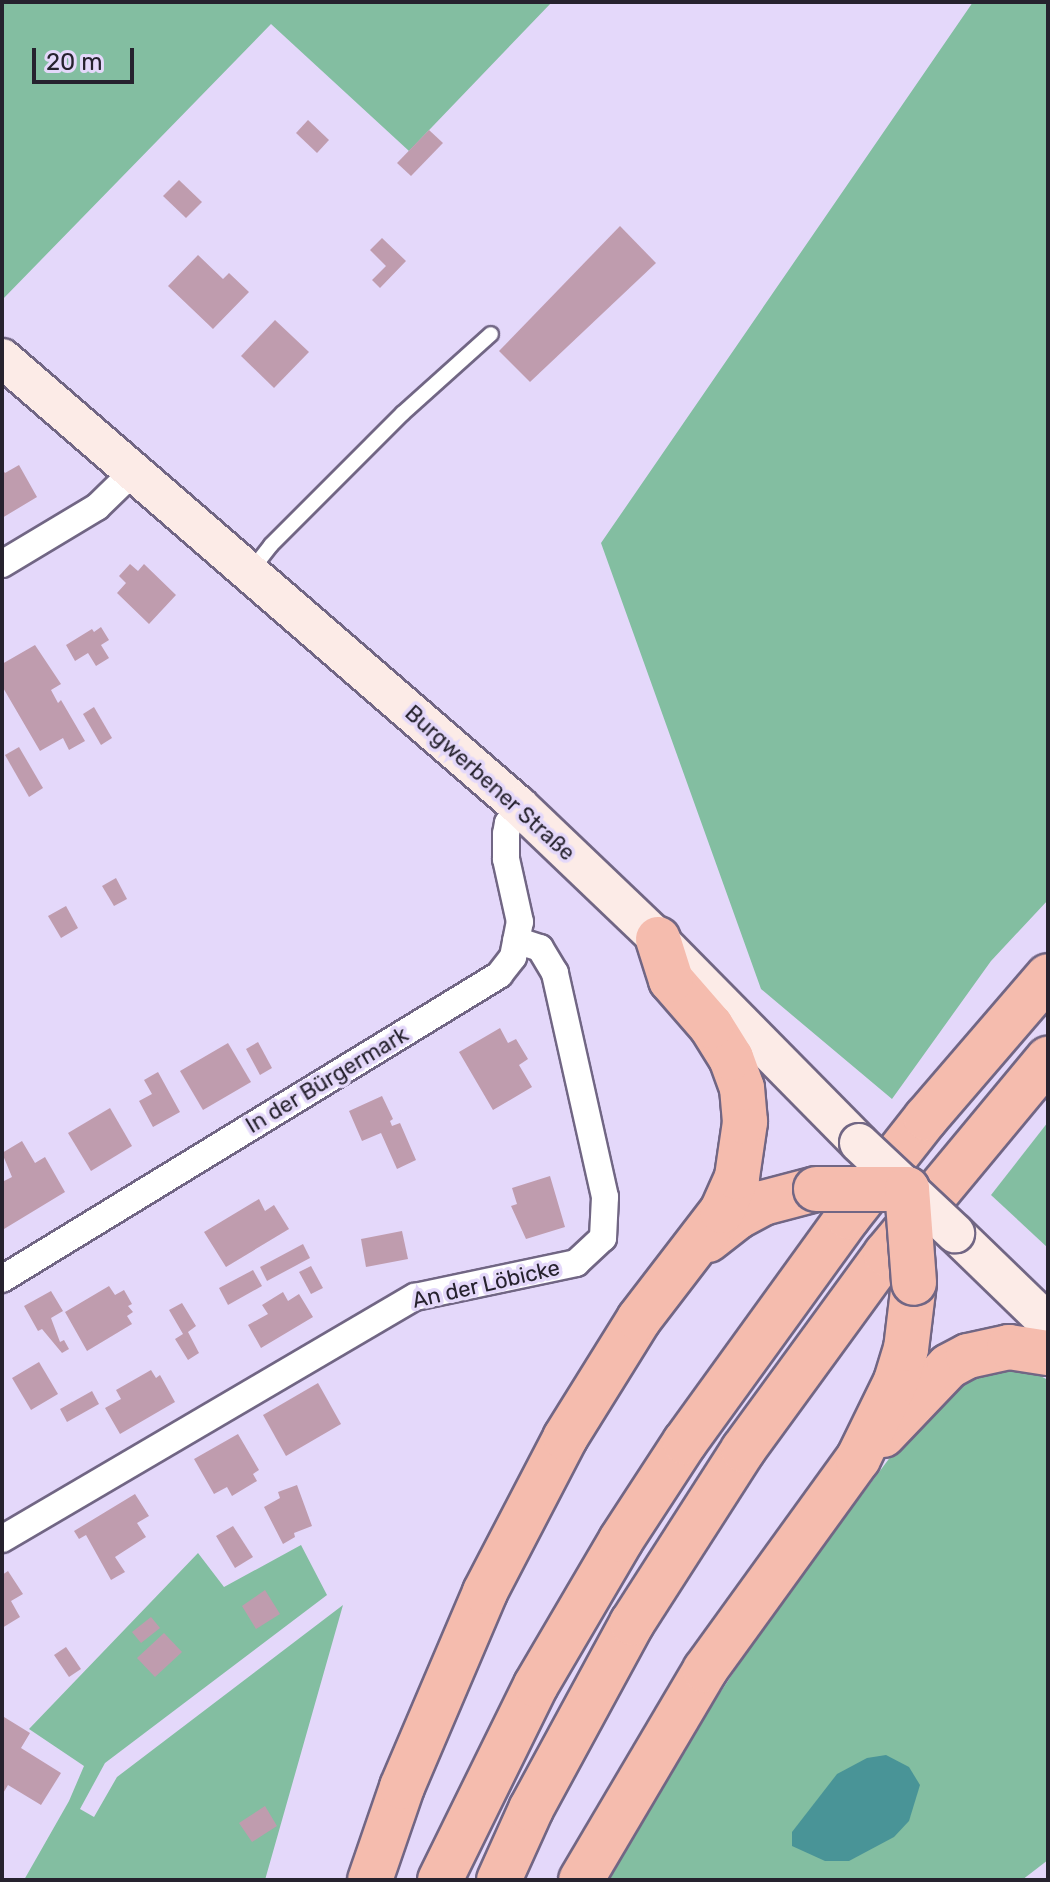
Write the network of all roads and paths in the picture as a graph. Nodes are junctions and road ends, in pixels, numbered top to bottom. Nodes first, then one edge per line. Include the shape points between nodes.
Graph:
1 (491, 334) dead end
2 (2, 358) edge
3 (133, 472) junction
4 (2, 564) edge
5 (250, 572) junction
6 (519, 806) junction
7 (658, 939) junction
8 (516, 940) junction
9 (1048, 976) edge
10 (1048, 1059) edge
11 (907, 1189) junction
12 (695, 1250) junction
13 (2, 1279) edge
14 (1048, 1323) edge
15 (1048, 1353) edge
16 (858, 1459) junction
17 (2, 1539) edge
18 (370, 1880) edge
19 (440, 1880) edge
20 (499, 1880) edge
21 (581, 1880) edge

1 - 5 lane via 403,413
2 - 3 main road, Burgwerbener Straße
3 - 4 street via 97,507
3 - 5 main road, Burgwerbener Straße
5 - 6 main road, Burgwerbener Straße
6 - 7 main road, Burgwerbener Straße
6 - 8 street, In der Bürgermark via 506,834 520,922
7 - 11 main road, Burgwerbener Straße, bridge
7 - 12 highway via 671,980 711,1026 742,1088 745,1122 737,1177
8 - 13 street, In der Bürgermark via 513,957 499,975
8 - 17 street, An der Löbicke via 540,948 555,973 605,1197 603,1238 576,1263 415,1297
9 - 19 highway via 848,1217 685,1442 536,1685
10 - 20 highway via 886,1254 743,1450 625,1635 531,1809
11 - 12 highway, bridge via 816,1189 763,1203
11 - 14 main road, Burgwerbener Straße, bridge
11 - 16 highway, bridge via 914,1283 906,1349
12 - 18 highway via 639,1319 565,1438 492,1578 438,1696
15 - 16 highway via 995,1349 949,1366
16 - 21 highway via 705,1670

